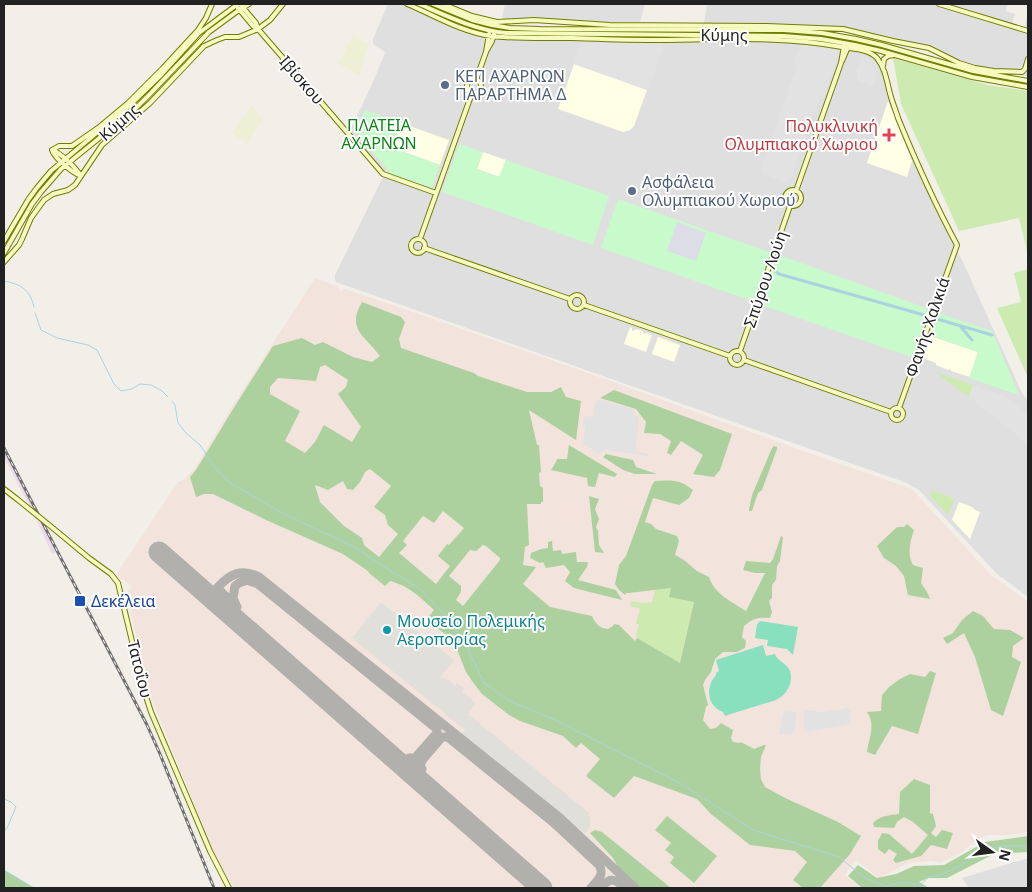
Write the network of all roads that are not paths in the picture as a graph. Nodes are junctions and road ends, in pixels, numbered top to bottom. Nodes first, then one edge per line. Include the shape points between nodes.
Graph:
1 (212, 4) edge
2 (249, 4) edge
3 (283, 4) edge
4 (407, 4) edge
5 (419, 4) edge
6 (433, 4) edge
7 (443, 4) edge
8 (939, 4) edge
9 (238, 6) edge
10 (494, 26) junction
11 (258, 29) junction
12 (1028, 31) edge
13 (492, 34) junction
14 (848, 38) junction
15 (846, 45) junction
16 (895, 55) junction
17 (1028, 59) edge
18 (883, 68) junction
19 (476, 80) junction
20 (1028, 81) edge
21 (1028, 86) edge
22 (472, 93) junction
23 (63, 160) junction
24 (68, 164) junction
25 (81, 176) junction
26 (796, 191) junction
27 (436, 193) junction
28 (790, 206) junction
29 (12, 226) junction
30 (4, 234) edge
31 (420, 239) junction
32 (4, 240) edge
33 (424, 248) junction
34 (4, 253) edge
35 (5, 261) edge
36 (570, 300) junction
37 (584, 304) junction
38 (740, 351) junction
39 (730, 356) junction
40 (744, 360) junction
41 (899, 408) junction
42 (891, 412) junction
43 (4, 489) edge
44 (229, 888) edge

1 - 23 street via 198,30 128,103 72,146 59,146 52,150
2 - 9 street, Κύμης
3 - 11 street
4 - 13 street via 459,28
5 - 13 street
6 - 10 street, Κύμης
7 - 17 street via 497,22 534,20 603,25 843,29 922,46 974,68 990,70 1022,72
8 - 12 street
9 - 11 street, Ιβίσκου
9 - 23 street, Κύμης via 199,33 130,105
9 - 24 street, Κύμης via 203,37 134,110
10 - 13 street
10 - 14 street, Κύμης via 784,30
11 - 25 street via 204,46 150,103 102,145
11 - 27 street, Ιβίσκου via 383,174
13 - 15 street via 522,38 786,40
13 - 19 street
14 - 15 street
14 - 20 street, Κύμης via 973,72
15 - 16 street
15 - 18 street via 871,54
15 - 26 street
16 - 18 street via 884,59
16 - 21 street via 972,77
18 - 41 street, Φανής Χαλκιά via 898,118 956,246
19 - 22 street via 480,88
19 - 22 street via 467,84
22 - 27 street
23 - 24 street
23 - 29 street, Κύμης via 36,188
24 - 25 street
24 - 34 street, Κύμης via 50,180 32,204
25 - 35 street via 72,188 44,200
26 - 28 street via 790,191 786,196
26 - 28 street via 801,201
27 - 31 street
28 - 38 street, Σπύρου Λούη
29 - 30 street
29 - 32 street, Κύμης
31 - 33 street
31 - 33 street via 412,242 411,249 418,253
33 - 36 street
36 - 37 street via 573,296 580,296
36 - 37 street via 575,309
37 - 39 street
38 - 39 street via 734,351
38 - 40 street
39 - 40 street via 735,365
40 - 42 street
41 - 42 street
41 - 42 street via 903,414 898,420 892,418
43 - 44 street, Τατοΐου, bridge via 118,583 152,712 210,851

